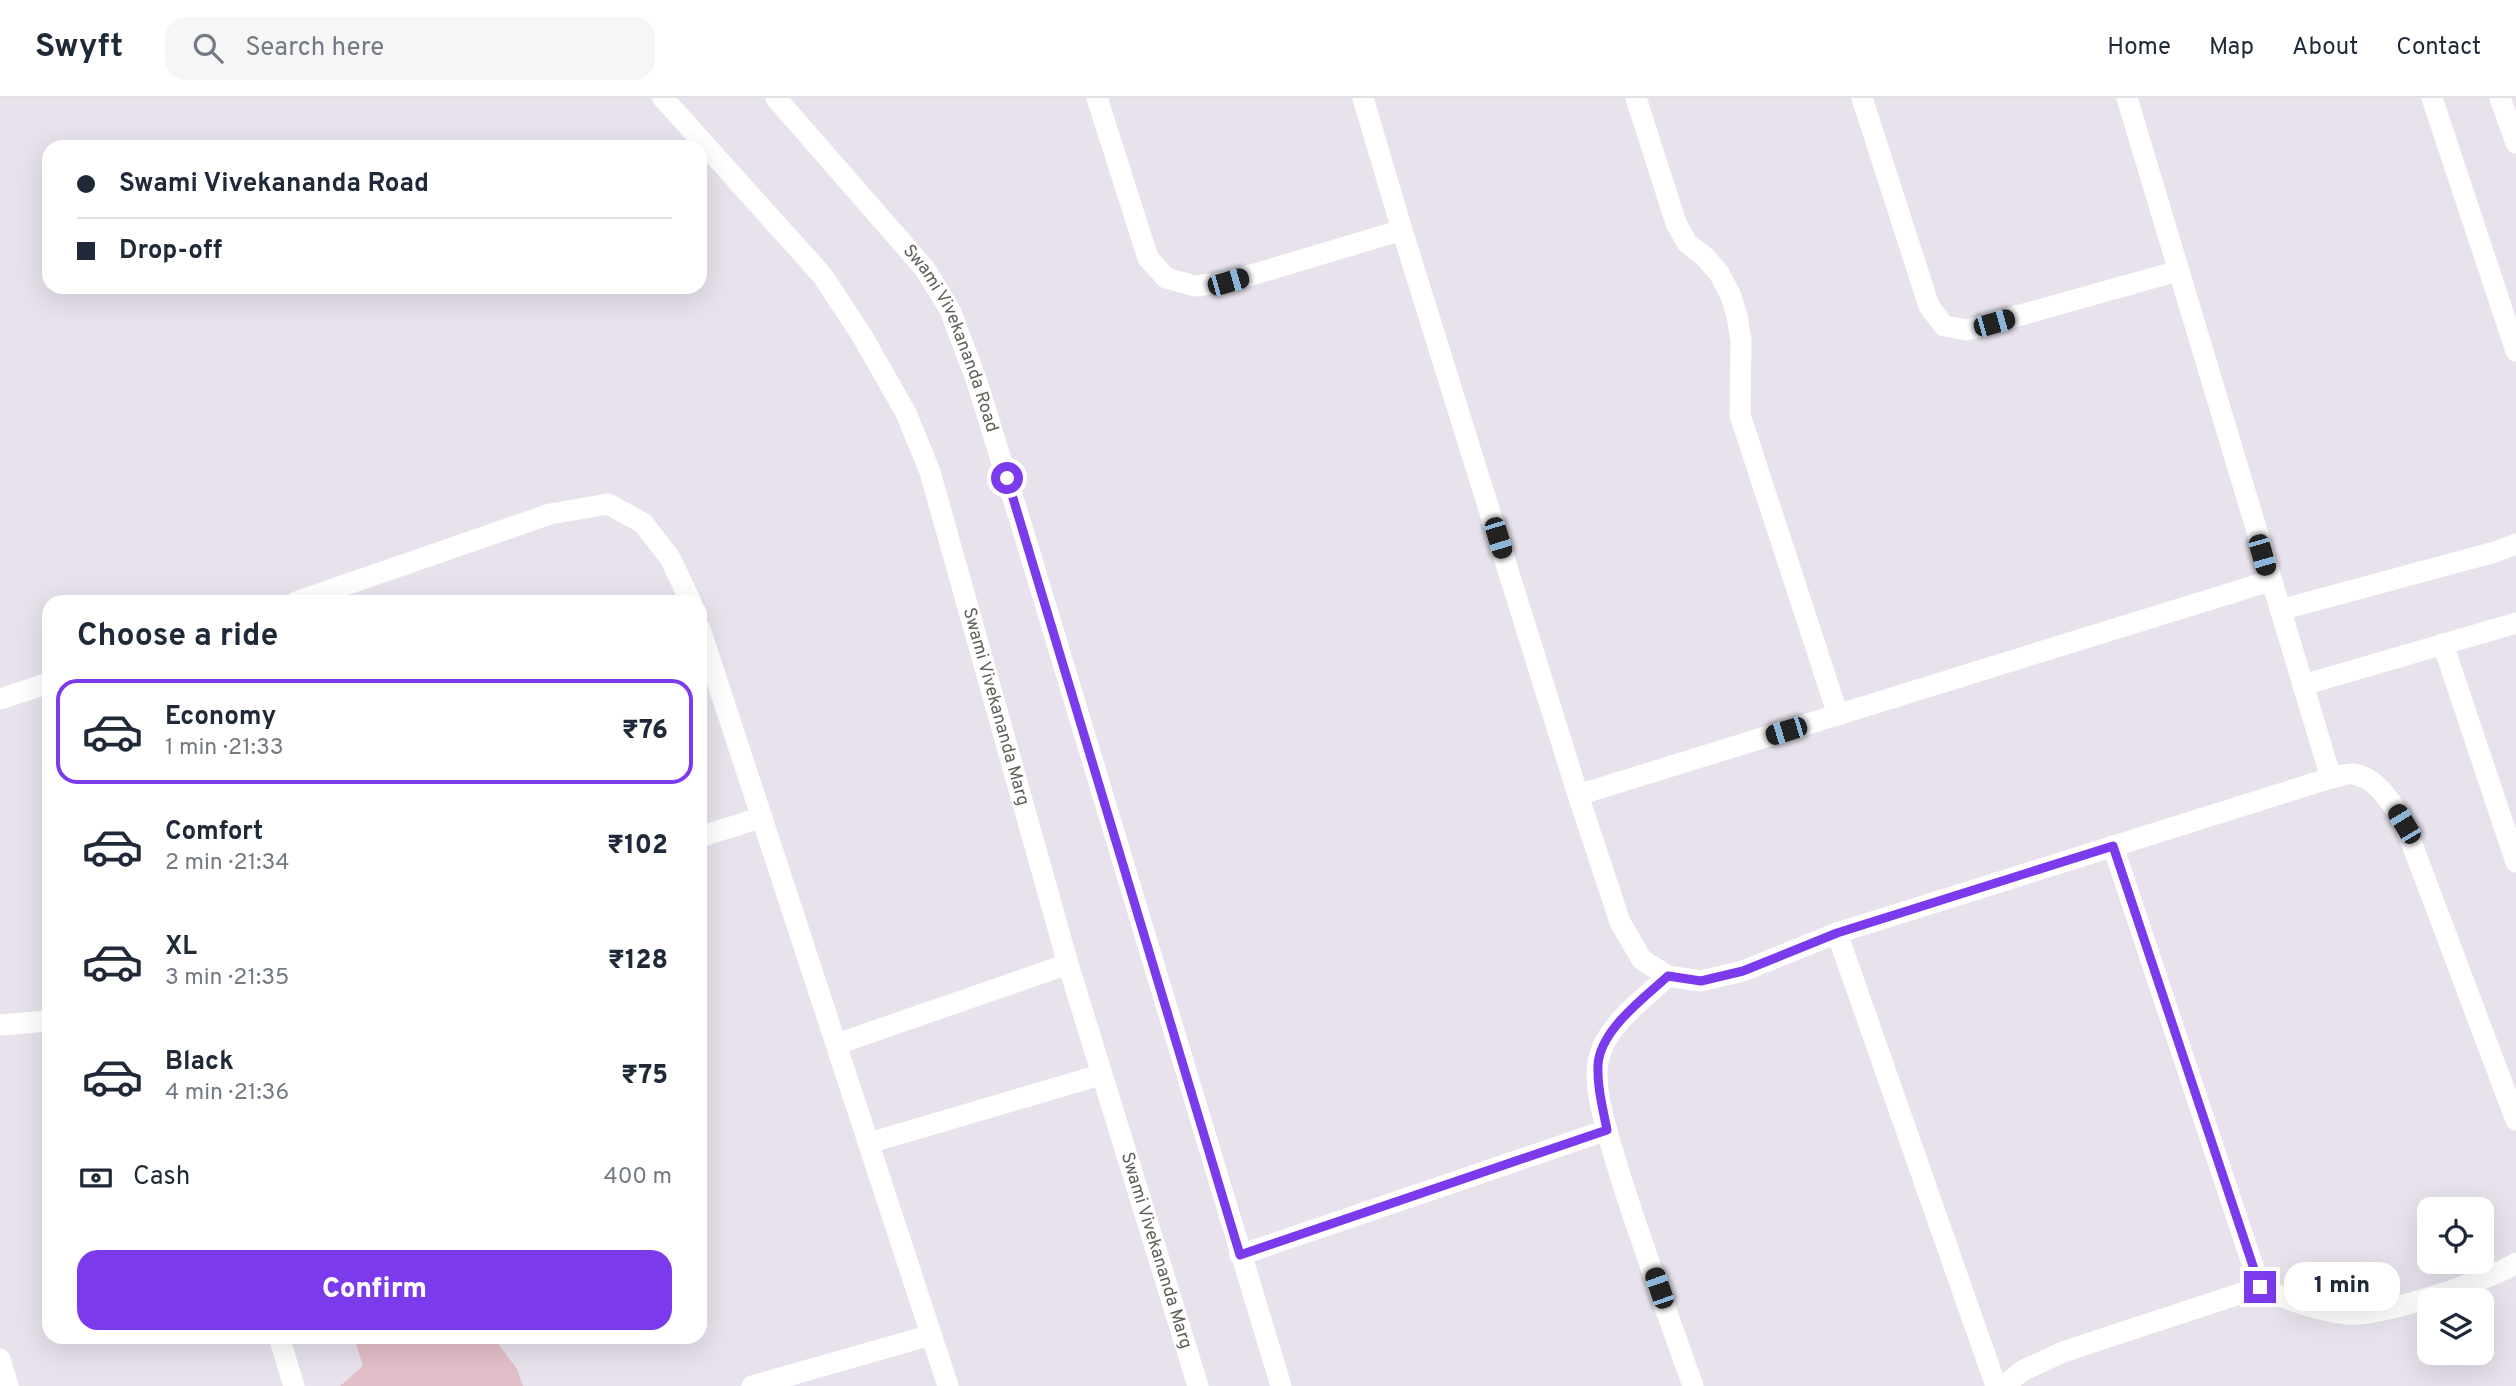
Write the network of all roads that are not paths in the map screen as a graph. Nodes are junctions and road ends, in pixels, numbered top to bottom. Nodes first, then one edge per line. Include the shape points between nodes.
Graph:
1 (663, 98) edge
2 (776, 98) edge
3 (1097, 98) edge
4 (1363, 98) edge
5 (1636, 98) edge
6 (1862, 98) edge
7 (2127, 98) edge
8 (2432, 98) edge
9 (2500, 98) edge
10 (701, 140) edge
11 (2516, 143) edge
12 (707, 147) edge
13 (1402, 230) junction
14 (2178, 271) junction
15 (2516, 351) edge
16 (2516, 544) edge
17 (2270, 581) junction
18 (316, 595) edge
19 (688, 595) edge
20 (2280, 610) junction
21 (2516, 623) edge
22 (2443, 644) junction
23 (707, 650) edge
24 (42, 685) edge
25 (2303, 685) junction
26 (0, 699) edge
27 (1838, 715) junction
28 (2330, 778) junction
29 (1578, 794) junction
30 (762, 817) junction
31 (707, 835) edge
32 (2113, 846) junction
33 (2516, 862) edge
34 (1837, 933) junction
35 (1068, 964) junction
36 (1668, 976) junction
37 (42, 1022) edge
38 (0, 1025) edge
39 (838, 1044) junction
40 (1100, 1075) junction
41 (2516, 1120) edge
42 (1607, 1130) junction
43 (869, 1143) junction
44 (1240, 1255) junction
45 (2516, 1264) edge
46 (2260, 1287) junction
47 (931, 1335) junction
48 (281, 1344) edge
49 (0, 1359) edge
50 (8, 1386) edge
51 (294, 1386) edge
52 (752, 1386) edge
53 (948, 1386) edge
54 (1198, 1386) edge
55 (1281, 1386) edge
56 (1693, 1386) edge
57 (1996, 1386) edge
58 (2004, 1386) edge

1 - 10 street, Swami Vivekananda Marg
2 - 44 street, Swami Vivekananda Road via 925,270 950,310 1022,527
3 - 13 street via 1148,258 1167,278 1195,286 1228,282
4 - 13 street
5 - 27 street via 1676,223 1687,243 1719,273 1731,296 1742,371 1740,415
6 - 14 street via 1929,306 1944,326 1967,330
7 - 14 street
8 - 15 street
9 - 11 street
12 - 35 street, Swami Vivekananda Marg via 822,275 906,413 930,472
13 - 29 street
14 - 17 street
16 - 20 street
17 - 20 street
17 - 27 street
18 - 19 street via 550,514 608,504 643,523 670,558
20 - 25 street
21 - 22 street
22 - 25 street
22 - 33 street
23 - 30 street
24 - 26 street
25 - 28 street
27 - 29 street
28 - 32 street
28 - 41 street via 2353,774 2373,782 2404,824
29 - 36 street via 1620,922 1642,960
30 - 31 street
30 - 39 street
32 - 34 street
32 - 46 street
34 - 36 street via 1743,971 1701,981
34 - 57 street
35 - 39 street
35 - 40 street, Swami Vivekananda Marg
36 - 42 street via 1610,1033 1598,1062
37 - 38 street
39 - 43 street
40 - 43 street
40 - 54 street, Swami Vivekananda Marg
42 - 44 street
42 - 56 street
43 - 47 street
44 - 55 street, Swami Vivekananda Road
45 - 46 street via 2488,1279 2392,1307 2349,1314 2283,1298
46 - 58 street via 2063,1352 2022,1371
47 - 52 street
47 - 53 street
48 - 51 street
49 - 50 street

